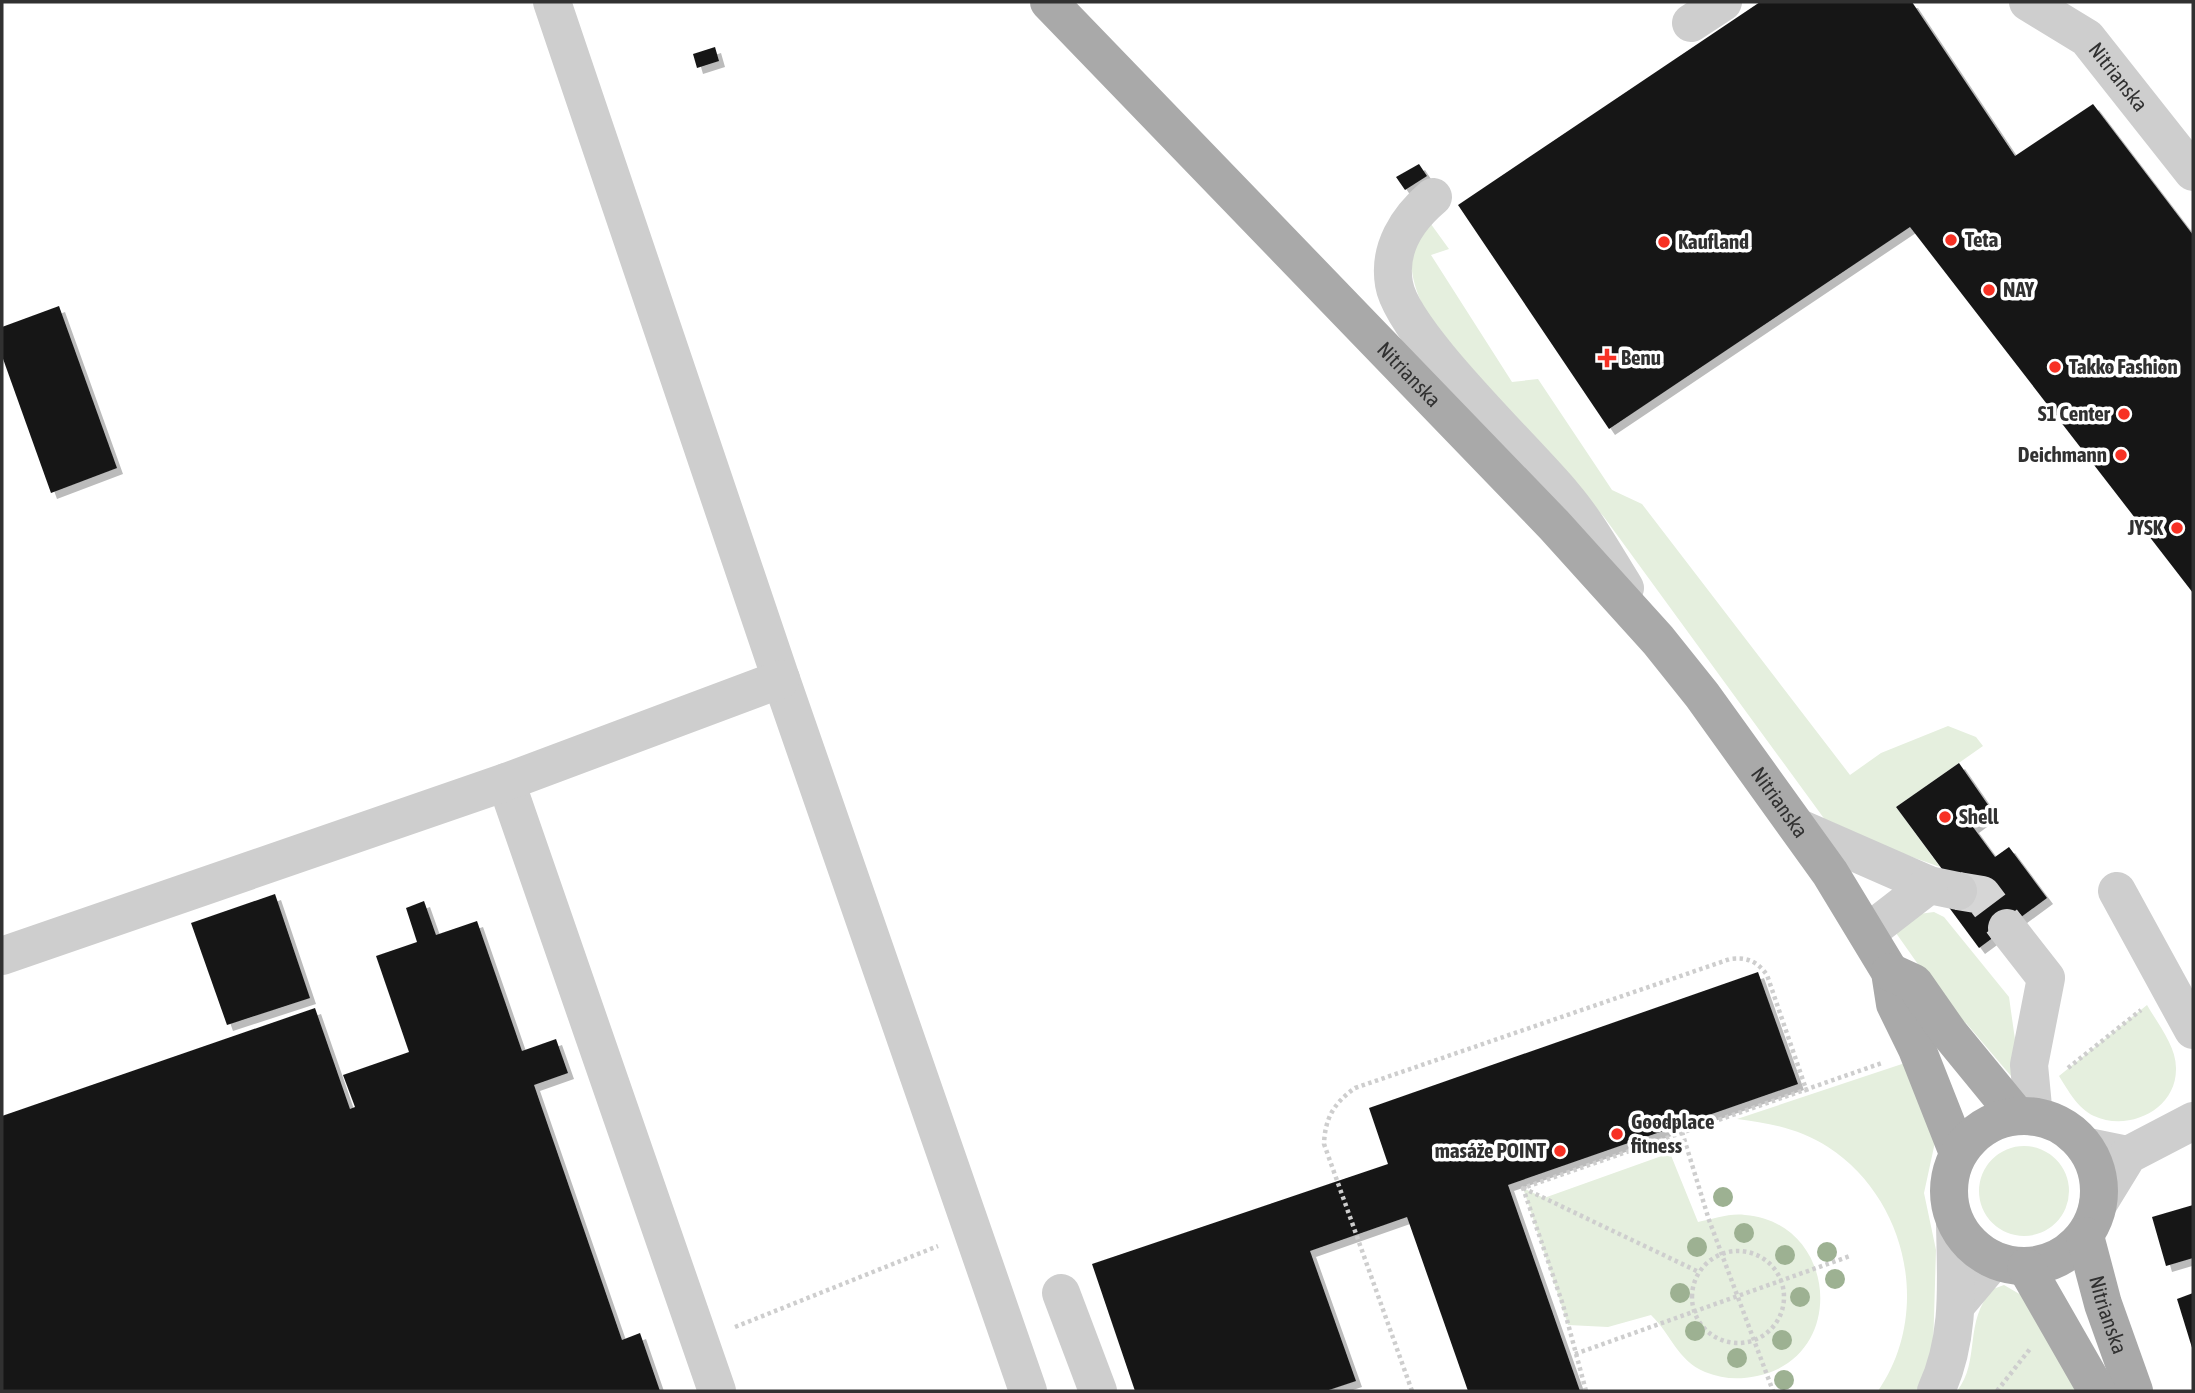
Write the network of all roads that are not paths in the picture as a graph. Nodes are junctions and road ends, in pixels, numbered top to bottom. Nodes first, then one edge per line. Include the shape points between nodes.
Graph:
1 (552, 2) edge
2 (1049, 2) edge
3 (1723, 2) edge
4 (2028, 2) edge
5 (1691, 23) dead end
6 (2193, 172) edge
7 (1433, 197) dead end
8 (1658, 640) junction
9 (781, 679) junction
10 (506, 782) junction
11 (1799, 828) junction
12 (2117, 891) dead end
13 (2007, 928) tunnel mouth
14 (1867, 933) junction
15 (2, 956) edge
16 (1890, 972) junction
17 (2193, 1030) edge
18 (2025, 1116) junction
19 (2193, 1121) edge
20 (2084, 1146) junction
21 (1958, 1153) junction
22 (2128, 1155) junction
23 (2091, 1220) junction
24 (1955, 1223) junction
25 (2010, 1264) junction
26 (1061, 1293) dead end
27 (1957, 1304) junction
28 (717, 1391) edge
29 (1028, 1391) edge
30 (1098, 1391) edge
31 (1936, 1391) edge
32 (2097, 1391) edge
33 (2134, 1391) edge

1 - 9 street
2 - 8 main road, Nitrianska via 1554,524
3 - 5 street
4 - 6 street, Nitrianska via 2087,38
7 - 8 street, Nitrianska via 1398,239 1394,285 1401,304 1425,341 1563,495
8 - 11 main road, Nitrianska
9 - 10 street
9 - 29 street
10 - 15 street
10 - 28 street
11 - 14 main road, Nitrianska
11 - 14 street via 1943,888
12 - 17 street
13 - 18 street via 2046,978 2029,1065
14 - 16 main road, Nitrianska
16 - 18 main road, Nitrianska via 1914,984 1949,1033
16 - 21 main road, Nitrianska via 1895,1004
18 - 20 main road, Nitrianska via 2053,1122
18 - 21 main road via 1994,1122
19 - 22 street
20 - 22 street
20 - 23 main road, Nitrianska via 2099,1183
21 - 24 main road via 1949,1199
22 - 23 street
23 - 25 main road, Nitrianska via 2059,1257
23 - 33 main road, Nitrianska via 2103,1304
24 - 25 main road, Nitrianska via 1971,1245
24 - 27 street
25 - 27 street
25 - 32 main road, Nitrianska
26 - 30 street
27 - 31 street via 1952,1345

